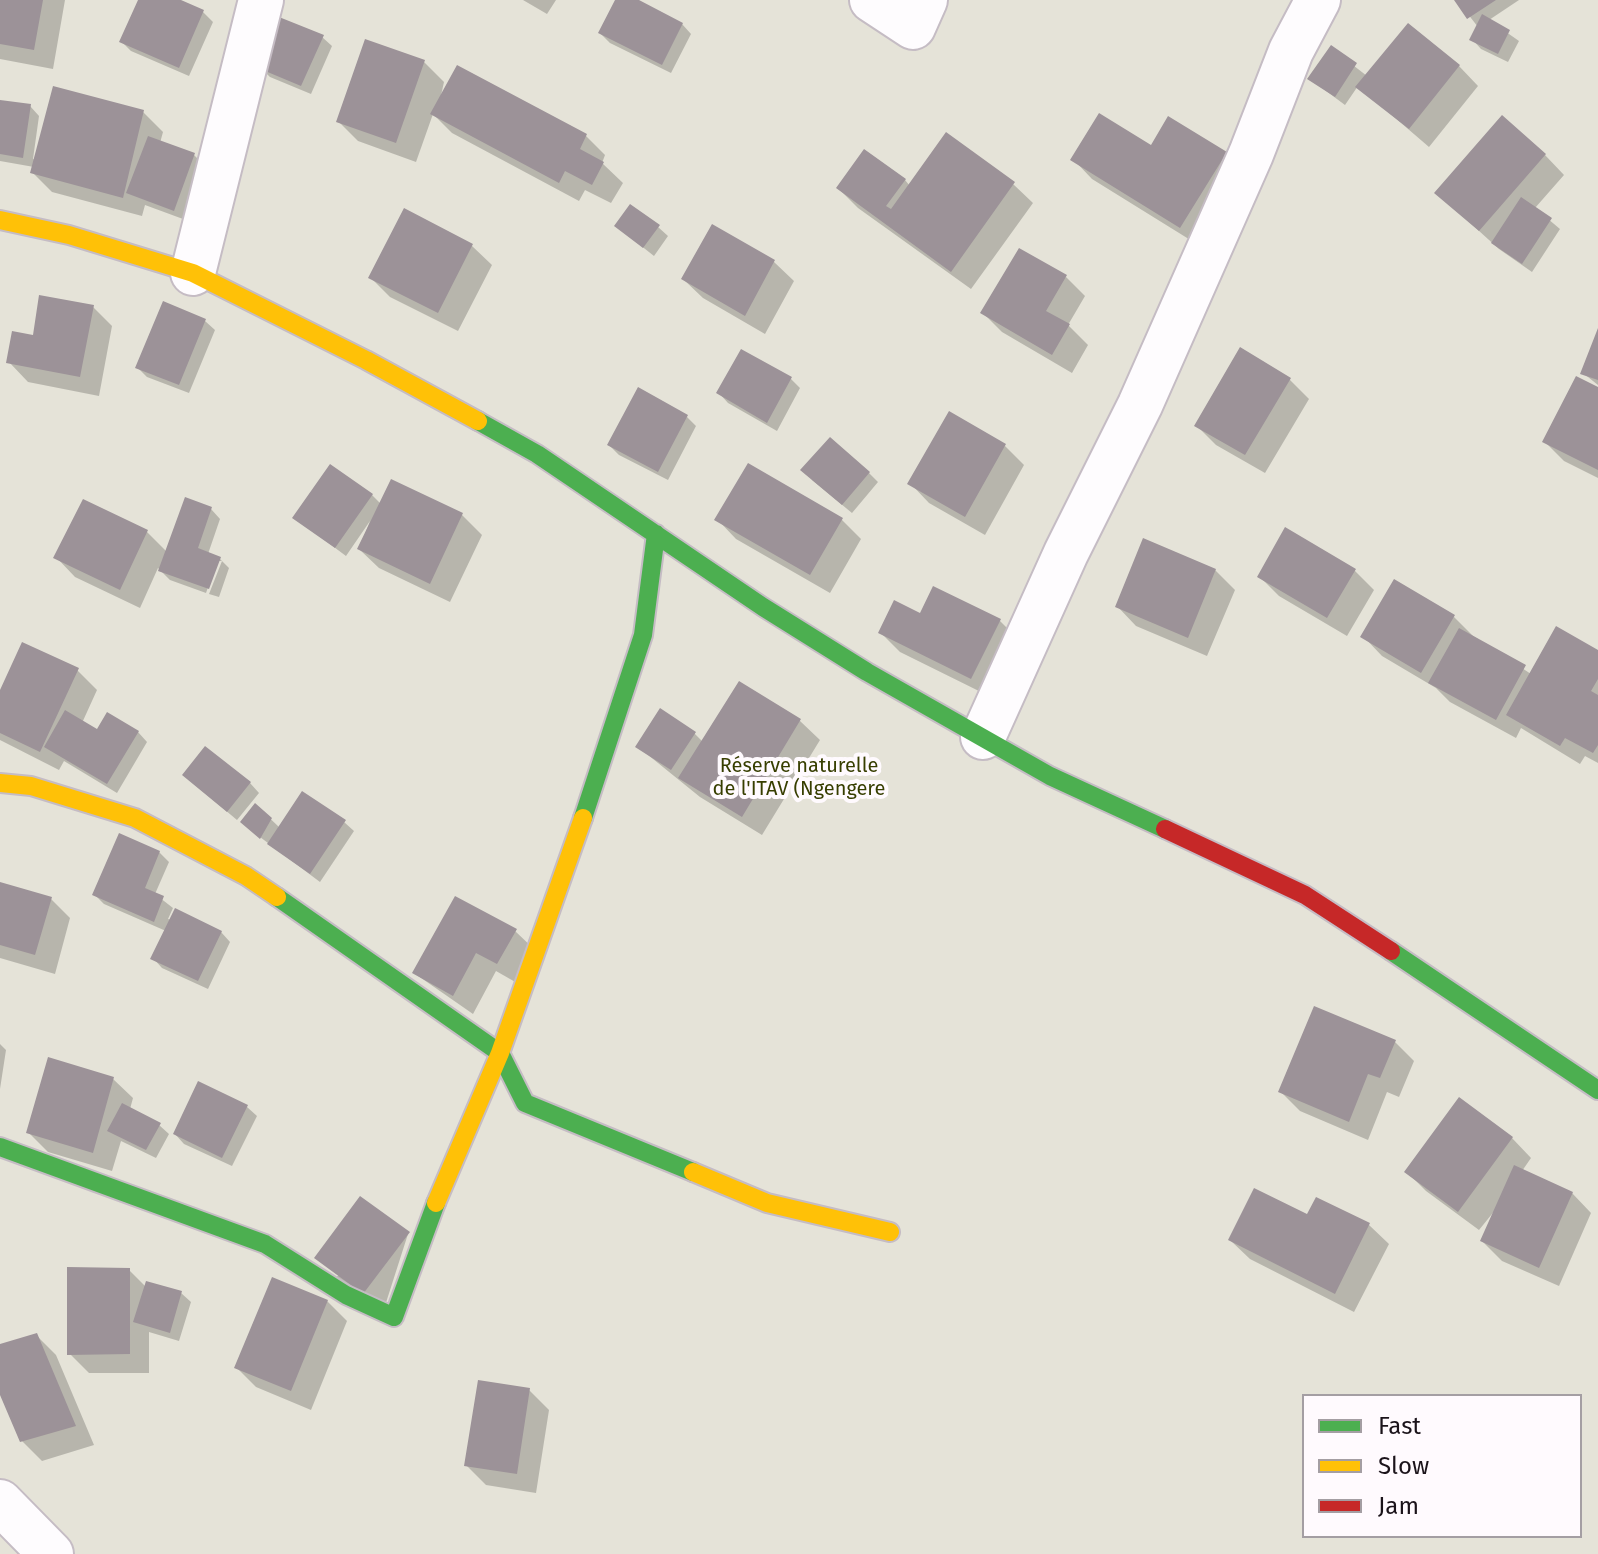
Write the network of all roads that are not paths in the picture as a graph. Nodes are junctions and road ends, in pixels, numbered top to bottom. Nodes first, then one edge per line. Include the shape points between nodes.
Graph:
1 (261, 0) edge
2 (872, 0) edge
3 (925, 0) edge
4 (1318, 0) edge
5 (0, 220) edge
6 (193, 273) junction
7 (656, 534) junction
8 (983, 737) junction
9 (0, 783) edge
10 (500, 1053) junction
11 (1598, 1090) edge
12 (0, 1147) edge
13 (890, 1232) dead end
14 (0, 1502) edge
15 (51, 1554) edge

1 - 6 street
2 - 3 street via 913,27
4 - 8 street via 1291,51 1140,405
5 - 6 street
6 - 7 street via 537,454
7 - 8 street via 841,656
7 - 10 street via 643,635
8 - 11 street via 1050,776 1305,895
9 - 10 street via 31,786 135,818 246,876
10 - 12 street via 450,1165 394,1317 346,1295 265,1244
10 - 13 street via 525,1103 767,1203
14 - 15 street

